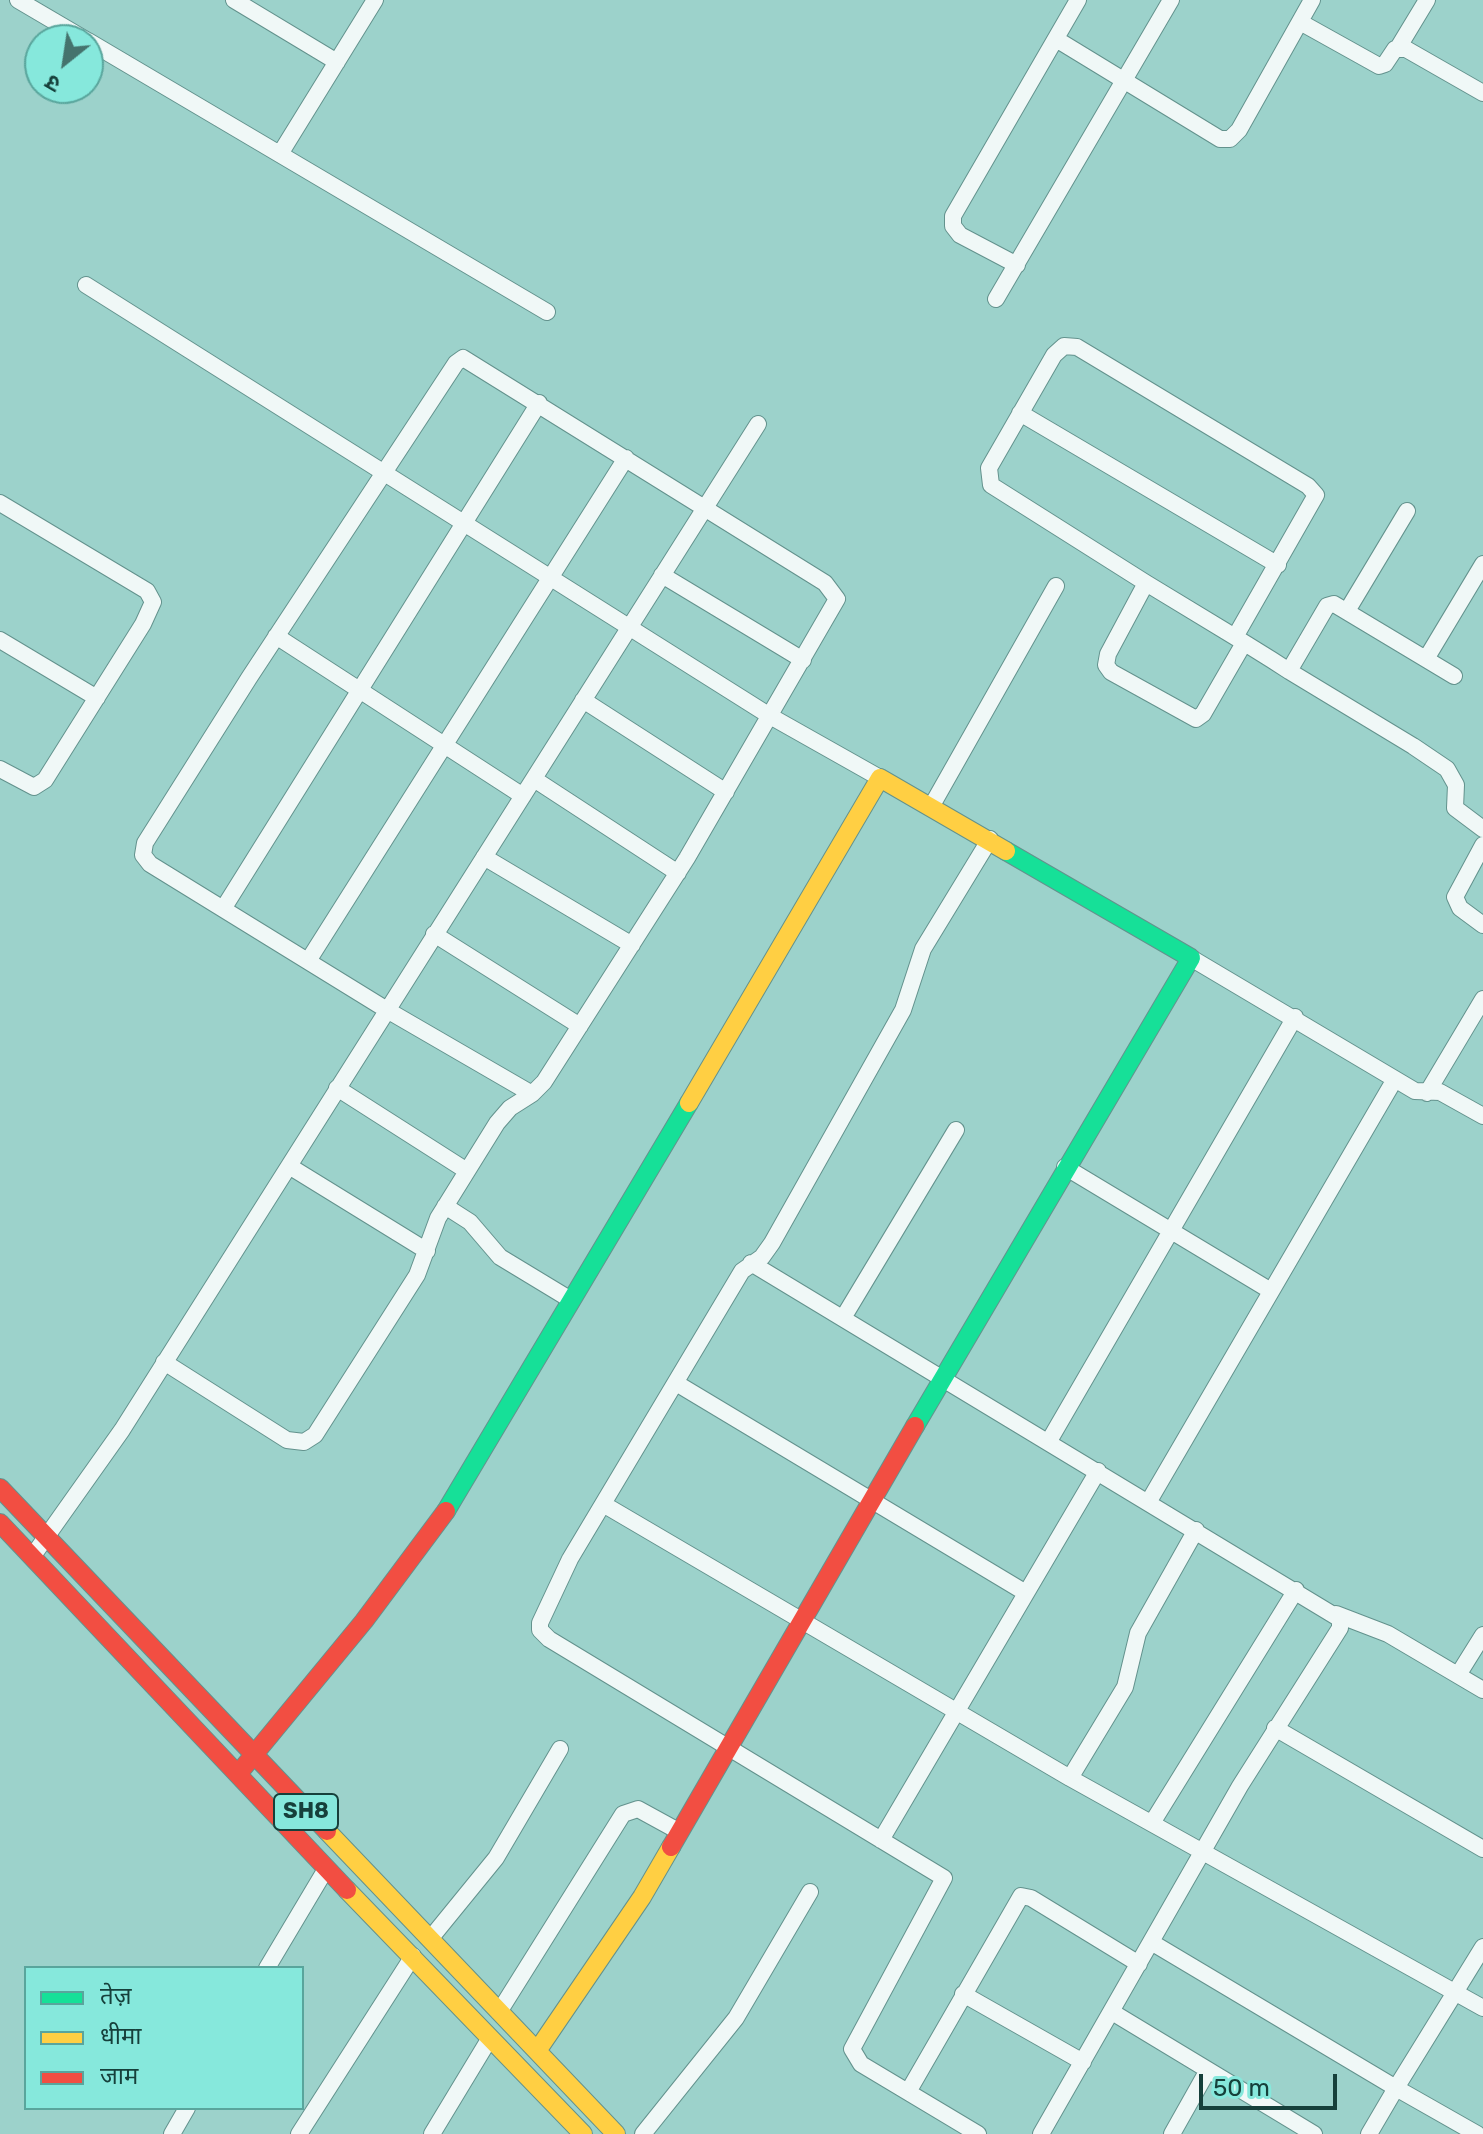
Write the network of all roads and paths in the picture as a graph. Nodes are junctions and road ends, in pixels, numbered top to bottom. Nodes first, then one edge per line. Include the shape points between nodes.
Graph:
1 (18, 0) edge
2 (234, 0) edge
3 (375, 0) edge
4 (1078, 0) edge
5 (1171, 0) edge
6 (1312, 0) edge
7 (1427, 0) edge
8 (1300, 22) junction
9 (58, 24) edge
10 (1056, 39) junction
11 (1398, 48) junction
12 (104, 51) edge
13 (337, 62) junction
14 (1123, 81) junction
15 (1483, 93) edge
16 (280, 154) junction
17 (1017, 265) junction
18 (86, 285) dead end
19 (996, 299) dead end
20 (547, 312) dead end
21 (539, 403) junction
22 (1020, 413) junction
23 (758, 424) dead end
24 (626, 458) junction
25 (385, 472) junction
26 (0, 503) edge
27 (705, 508) junction
28 (1407, 511) dead end
29 (465, 522) junction
30 (1483, 564) edge
31 (1278, 565) junction
32 (550, 575) junction
33 (662, 575) junction
34 (1146, 583) junction
35 (1056, 586) dead end
36 (1347, 611) junction
37 (630, 625) junction
38 (276, 636) junction
39 (0, 640) edge
40 (1240, 640) junction
41 (1426, 659) junction
42 (803, 660) junction
43 (1289, 671) junction
44 (1454, 676) dead end
45 (359, 691) junction
46 (97, 698) junction
47 (583, 700) junction
48 (770, 716) junction
49 (443, 746) junction
50 (0, 769) edge
51 (880, 778) junction
52 (534, 779) junction
53 (726, 792) junction
54 (523, 796) junction
55 (931, 807) junction
56 (1483, 829) edge
57 (990, 839) junction
58 (1483, 845) edge
59 (484, 857) junction
60 (678, 873) junction
61 (223, 909) junction
62 (1483, 925) edge
63 (434, 934) junction
64 (632, 945) junction
65 (1191, 958) junction
66 (308, 961) junction
67 (1483, 999) edge
68 (387, 1010) junction
69 (1295, 1017) junction
70 (580, 1026) junction
71 (1395, 1079) junction
72 (337, 1088) junction
73 (1427, 1093) junction
74 (532, 1094) junction
75 (1483, 1116) edge
76 (956, 1130) dead end
77 (289, 1166) junction
78 (1065, 1167) junction
79 (467, 1171) junction
80 (445, 1206) junction
81 (1172, 1230) junction
82 (427, 1251) junction
83 (751, 1263) junction
84 (1271, 1291) junction
85 (571, 1300) junction
86 (843, 1318) junction
87 (164, 1362) junction
88 (943, 1379) junction
89 (676, 1383) junction
90 (1049, 1441) junction
91 (1098, 1471) junction
92 (0, 1488) edge
93 (871, 1501) junction
94 (1149, 1501) junction
95 (603, 1504) junction
96 (0, 1523) edge
97 (1196, 1530) junction
98 (47, 1538) junction
99 (32, 1557) junction
100 (1296, 1590) junction
101 (1026, 1593) junction
102 (1336, 1614) junction
103 (801, 1620) junction
104 (1483, 1635) edge
105 (1458, 1675) junction
106 (1483, 1690) edge
107 (958, 1711) junction
108 (1275, 1728) junction
109 (728, 1748) junction
110 (560, 1749) dead end
111 (253, 1757) junction
112 (238, 1774) junction
113 (1070, 1778) junction
114 (1152, 1823) junction
115 (680, 1832) junction
116 (881, 1840) junction
117 (1483, 1849) edge
118 (1204, 1852) junction
119 (326, 1869) junction
120 (810, 1892) dead end
121 (430, 1939) junction
122 (1151, 1942) junction
123 (1483, 1947) edge
124 (413, 1956) junction
125 (1139, 1964) junction
126 (268, 1966) edge
127 (1455, 1992) junction
128 (963, 1994) junction
129 (1483, 2008) edge
130 (499, 2012) junction
131 (1112, 2012) junction
132 (490, 2038) junction
133 (537, 2051) junction
134 (1083, 2062) junction
135 (1208, 2070) junction
136 (1396, 2088) junction
137 (908, 2092) junction
138 (186, 2110) edge
139 (172, 2134) edge
140 (299, 2134) edge
141 (432, 2134) edge
142 (583, 2134) edge
143 (616, 2134) edge
144 (643, 2134) edge
145 (978, 2134) edge
146 (1041, 2134) edge
147 (1172, 2134) edge
148 (1314, 2134) edge
149 (1369, 2134) edge
150 (1477, 2134) edge

1 - 9 street
2 - 13 street
3 - 13 street
4 - 10 street
5 - 14 street
6 - 8 street
7 - 11 street
8 - 11 street via 1379,66
8 - 14 street via 1230,139 1220,139
10 - 14 street
10 - 17 street via 953,216 960,235
11 - 15 street
12 - 16 street
13 - 16 street
14 - 17 street
16 - 20 street
17 - 19 street
18 - 25 street
21 - 24 street
21 - 25 street via 463,358
21 - 29 street
22 - 31 street
22 - 31 street via 1054,355 1064,346 1077,347 1313,491 1315,502
22 - 34 street via 989,468 991,485
23 - 27 street
24 - 27 street
24 - 32 street
25 - 29 street
25 - 38 street
26 - 46 street via 151,596 149,615
27 - 33 street
27 - 42 street via 836,594
28 - 36 street
29 - 32 street
29 - 45 street
30 - 41 street
31 - 40 street
32 - 37 street
32 - 49 street
33 - 37 street
33 - 42 street
34 - 40 street
34 - 40 street via 1108,654 1111,672 1196,719
35 - 55 street
36 - 41 street
36 - 43 street via 1327,606
37 - 47 street
37 - 48 street
38 - 45 street
38 - 61 street via 143,850 150,864
39 - 46 street
40 - 43 street
41 - 44 street
42 - 48 street
43 - 56 street via 1447,769 1456,785 1455,808
45 - 49 street
45 - 61 street
46 - 50 street via 40,785 27,785
47 - 52 street
47 - 53 street
48 - 51 street
48 - 53 street
49 - 54 street
49 - 66 street
51 - 55 street
51 - 85 street
52 - 54 street
52 - 60 street
53 - 60 street
54 - 59 street
55 - 57 street
57 - 65 street
57 - 83 street via 923,949 903,1010 767,1252
58 - 62 street via 1455,897 1460,908
59 - 63 street
59 - 64 street
60 - 64 street
61 - 66 street
63 - 68 street
63 - 70 street
64 - 70 street
65 - 69 street
65 - 78 street
66 - 68 street
67 - 73 street
68 - 72 street
68 - 74 street
69 - 71 street
69 - 81 street
70 - 74 street
71 - 73 street
71 - 84 street
72 - 77 street
72 - 79 street
73 - 75 street via 1447,1095
74 - 79 street via 503,1115
76 - 86 street
77 - 82 street
77 - 87 street
78 - 81 street
78 - 88 street
79 - 80 street
80 - 82 street
80 - 85 street via 470,1222 500,1257
81 - 84 street
81 - 90 street
82 - 87 street via 417,1275 309,1440 287,1440
83 - 86 street
83 - 89 street
84 - 94 street
85 - 111 street via 443,1518
86 - 88 street
87 - 98 street
88 - 90 street
88 - 93 street
89 - 93 street
89 - 95 street
90 - 91 street
91 - 94 street
91 - 101 street
92 - 98 street, SH8
93 - 101 street
93 - 103 street
94 - 97 street
95 - 103 street
95 - 109 street via 541,1616 540,1630
96 - 99 street, SH8
97 - 100 street
97 - 113 street via 1138,1633 1125,1687
98 - 99 street
98 - 111 street, SH8
99 - 112 street, SH8
100 - 102 street
100 - 114 street
101 - 107 street
102 - 105 street via 1388,1634
102 - 108 street via 1340,1628
103 - 107 street
103 - 109 street
104 - 105 street
105 - 106 street
107 - 113 street
107 - 116 street
108 - 117 street
108 - 118 street
109 - 115 street
109 - 116 street
110 - 121 street via 496,1858
111 - 112 street
111 - 121 street, SH8
112 - 119 street, SH8
113 - 114 street
114 - 118 street
115 - 130 street via 642,1810 623,1814
115 - 133 street via 607,1952
116 - 137 street via 944,1878 853,2042 855,2060
118 - 122 street
118 - 127 street
119 - 124 street, SH8
119 - 126 street
120 - 144 street via 736,2018
121 - 130 street, SH8
122 - 125 street
122 - 136 street
123 - 127 street
124 - 132 street, SH8
124 - 140 street
125 - 128 street via 1021,1896
125 - 131 street
127 - 129 street
127 - 136 street
128 - 134 street
128 - 137 street
130 - 133 street, SH8
131 - 134 street
131 - 135 street
132 - 141 street
132 - 142 street, SH8
133 - 143 street, SH8
134 - 146 street
135 - 147 street
135 - 148 street
136 - 149 street
136 - 150 street
137 - 145 street
138 - 139 street

